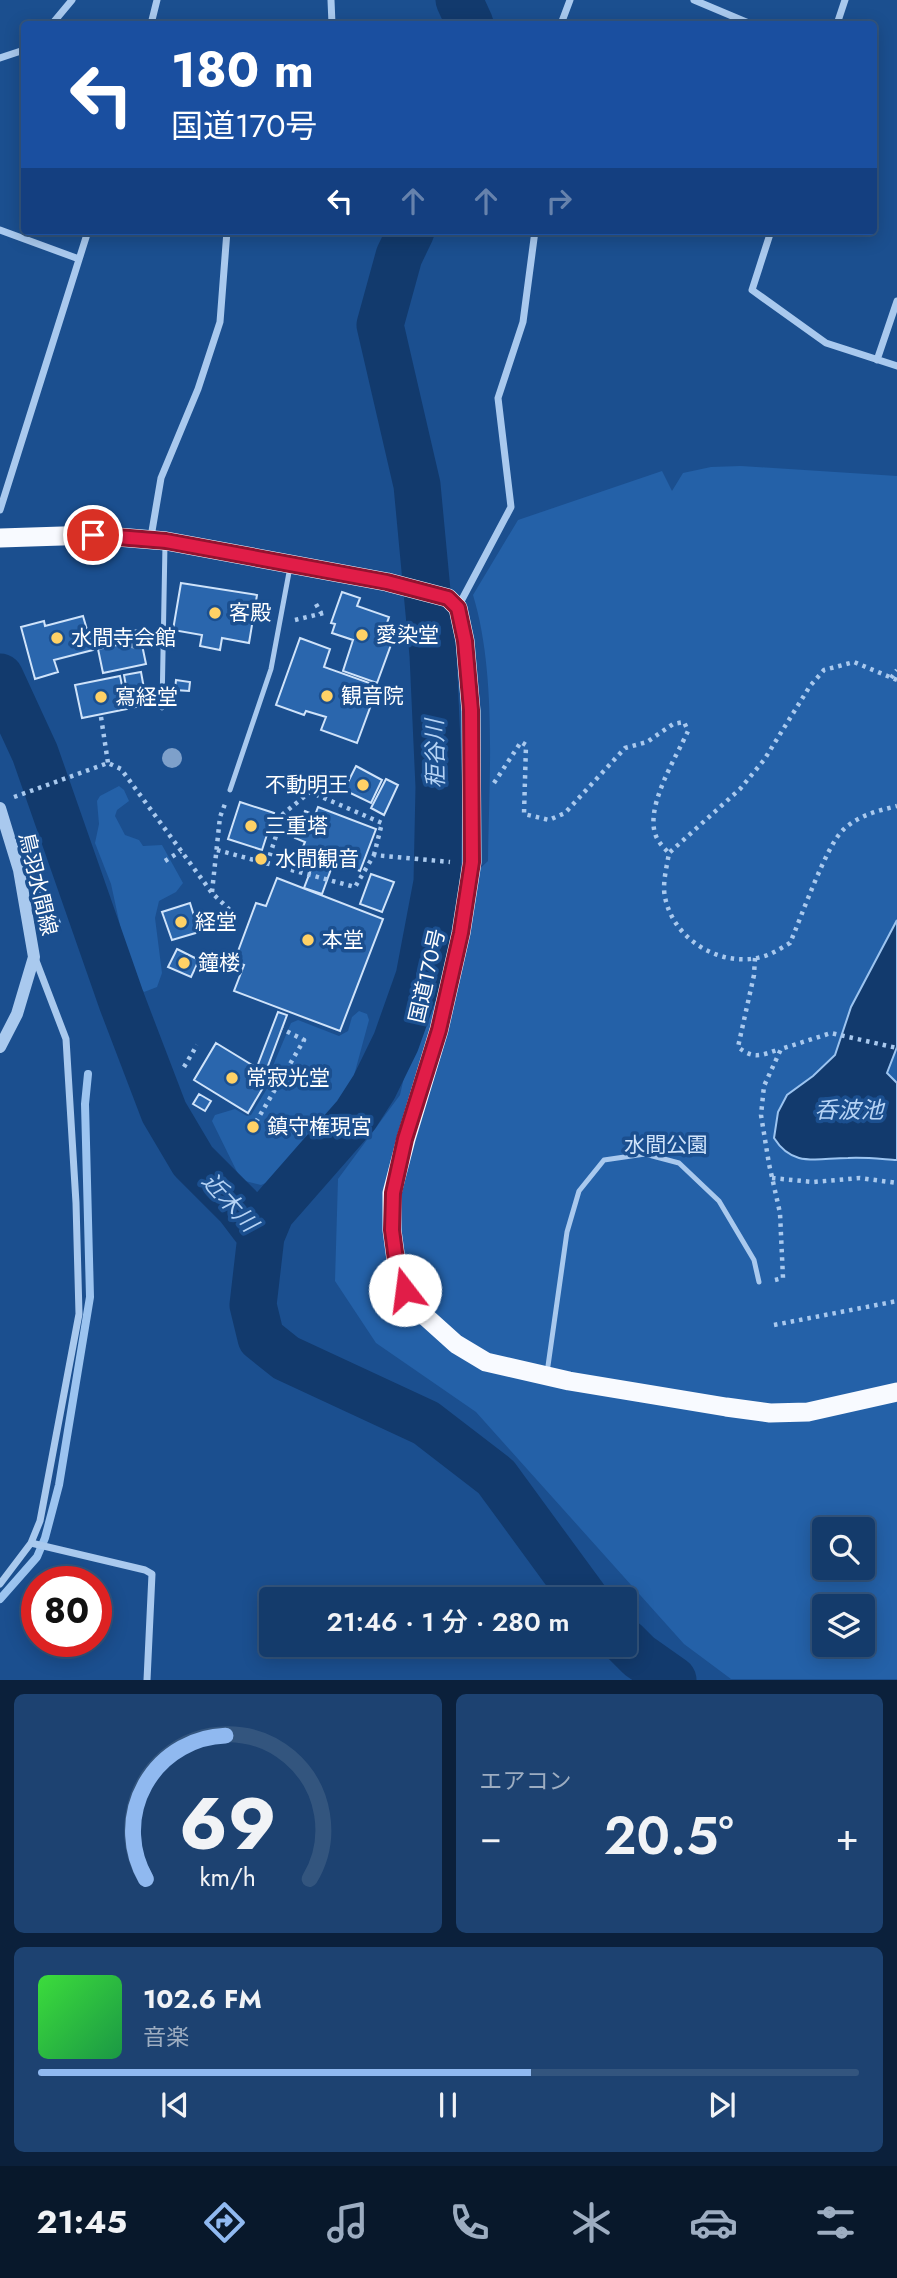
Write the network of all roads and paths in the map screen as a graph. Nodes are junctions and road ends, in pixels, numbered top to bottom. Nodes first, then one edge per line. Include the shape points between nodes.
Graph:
1 (72, 0) edge
2 (157, 0) edge
3 (331, 0) edge
4 (570, 0) edge
5 (694, 0) edge
6 (845, 0) edge
7 (54, 21) edge
8 (151, 21) edge
9 (332, 21) edge
10 (562, 21) edge
11 (744, 21) edge
12 (838, 21) edge
13 (21, 51) edge
14 (0, 58) edge
15 (0, 230) edge
16 (87, 235) edge
17 (227, 235) edge
18 (534, 235) edge
19 (770, 235) edge
20 (79, 259) junction
21 (897, 301) edge
22 (877, 360) junction
23 (897, 366) edge
24 (0, 510) edge
25 (0, 538) edge
26 (158, 540) junction
27 (290, 563) junction
28 (453, 603) junction
29 (316, 604) dead end
30 (328, 612) dead end
31 (321, 613) junction
32 (278, 627) junction
33 (897, 670) edge
34 (891, 678) junction
35 (897, 680) edge
36 (162, 708) dead end
37 (101, 717) dead end
38 (108, 763) junction
39 (230, 790) joint
40 (12, 798) dead end
41 (472, 800) junction
42 (897, 806) edge
43 (0, 808) edge
44 (216, 850) junction
45 (181, 851) junction
46 (669, 853) junction
47 (374, 855) junction
48 (164, 861) dead end
49 (453, 862) dead end
50 (267, 864) junction
51 (212, 893) junction
52 (233, 913) dead end
53 (34, 957) junction
54 (755, 958) junction
55 (282, 1028) dead end
56 (197, 1045) dead end
57 (0, 1047) edge
58 (897, 1048) edge
59 (781, 1049) junction
60 (184, 1067) dead end
61 (256, 1122) dead end
62 (772, 1178) junction
63 (897, 1183) edge
64 (775, 1280) dead end
65 (759, 1282) dead end
66 (897, 1301) edge
67 (774, 1325) dead end
68 (547, 1376) junction
69 (897, 1392) edge
70 (31, 1543) junction
71 (0, 1584) edge
72 (146, 1679) edge

1 - 7 street
2 - 8 street
3 - 9 street
4 - 10 street
5 - 11 street
6 - 12 street
13 - 14 street
15 - 20 street
16 - 20 street
17 - 26 street via 220,322 161,478
18 - 28 street via 523,322 498,398 512,507
19 - 22 street via 752,290 826,343
20 - 24 street
21 - 22 street
22 - 23 street
25 - 26 highway via 93,535
26 - 27 highway
26 - 36 lane
27 - 28 highway via 387,582
27 - 32 lane
28 - 41 highway, 国道170号 via 465,641
29 - 31 path
30 - 31 path
31 - 32 path
32 - 39 lane via 271,669
33 - 34 path
34 - 35 path
34 - 46 path via 854,662 824,670 740,789
37 - 38 path
38 - 40 path
38 - 45 path via 121,769
39 - 44 path via 220,817
41 - 46 path via 484,798 521,742 526,745 523,814 548,820 565,813 625,748 684,722 688,732 653,816 657,839
41 - 68 highway, 国道170号 via 472,862 461,933 396,1180 392,1230 405,1290 426,1318 486,1362
42 - 54 path via 867,813 842,831 790,943
43 - 53 street, 鳥羽水間線 via 19,870
44 - 50 path
44 - 51 path
45 - 48 path
45 - 51 path
46 - 54 path via 664,896 678,928 706,951 726,959
47 - 49 path
47 - 50 path via 355,887
47 - 50 path via 382,823 310,792 283,814
51 - 52 path
53 - 57 street, 鳥羽水間線 via 17,1014
53 - 70 street via 66,1039 79,1314 49,1483
54 - 59 path via 738,1047 759,1056
55 - 61 path via 304,1040
56 - 60 path
58 - 59 path via 831,1033
59 - 62 path via 764,1086 761,1115
62 - 63 path via 813,1182 860,1178
62 - 64 path via 780,1213 783,1278
65 - 68 lane via 754,1260 719,1201 679,1163 645,1154 604,1160 579,1191 567,1232
66 - 67 path
68 - 69 highway, 国道170号 via 770,1413 808,1412
70 - 71 street
70 - 72 street via 152,1574

